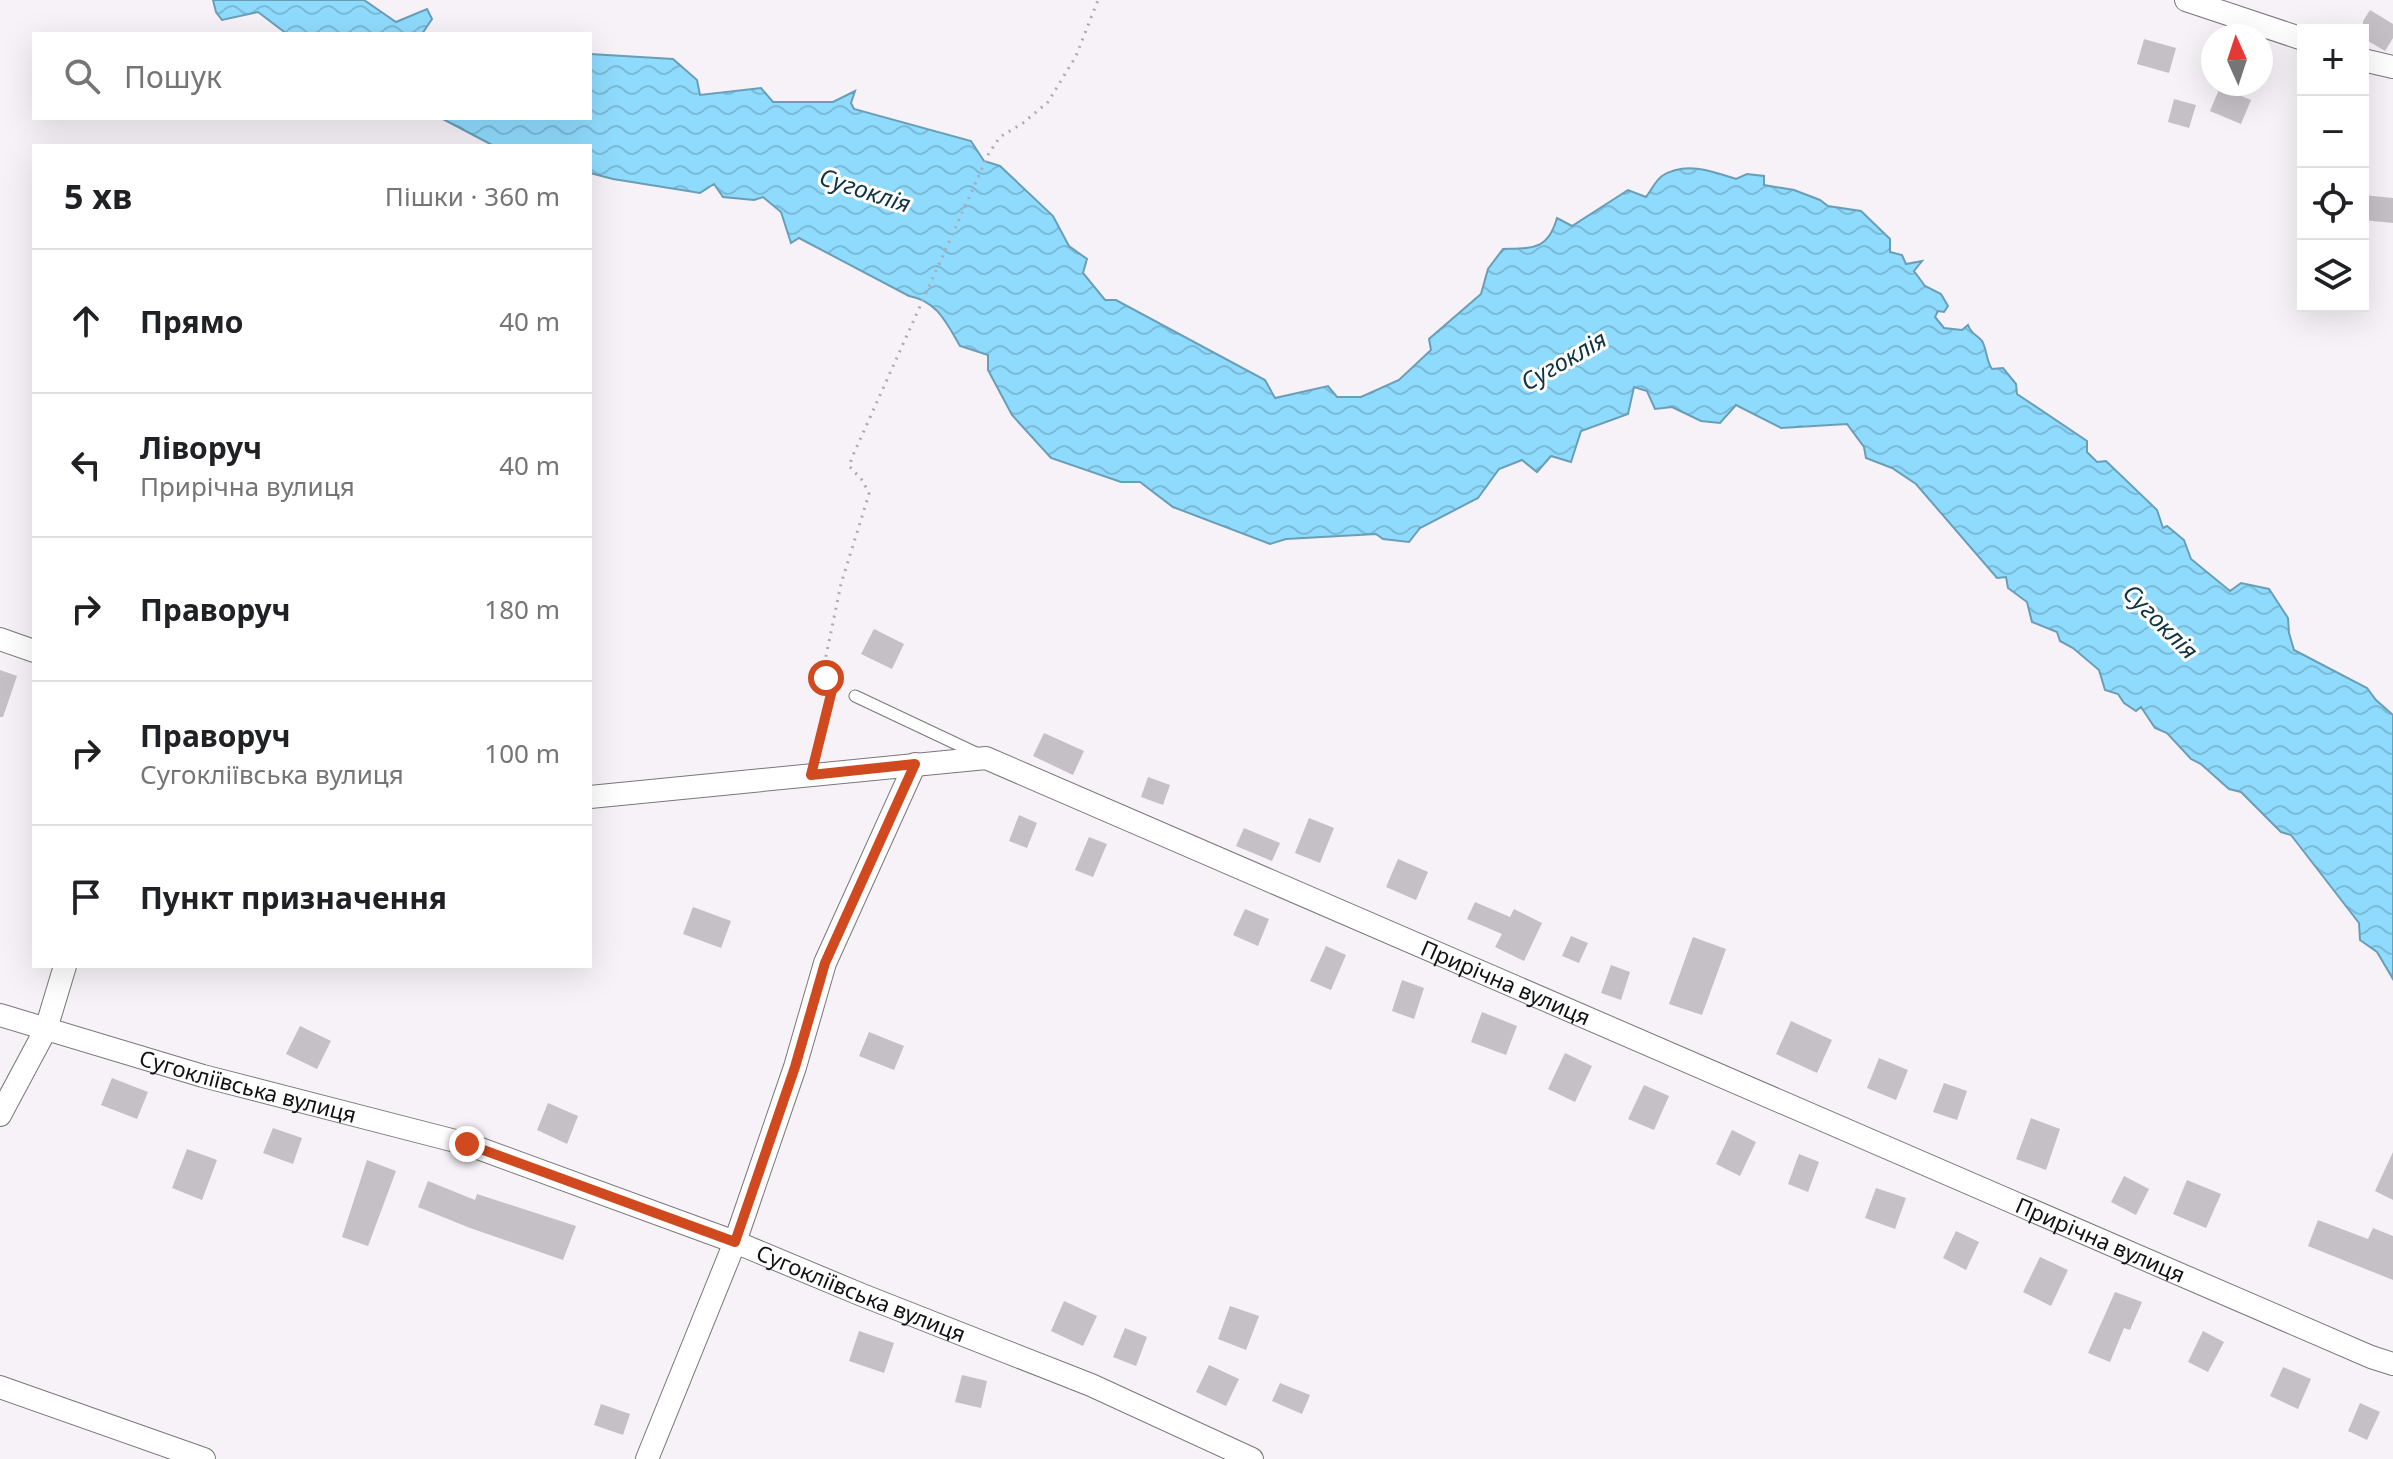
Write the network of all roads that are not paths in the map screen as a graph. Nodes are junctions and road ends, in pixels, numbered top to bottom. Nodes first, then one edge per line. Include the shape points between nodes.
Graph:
1 (2186, 0) edge
2 (2297, 37) edge
3 (2369, 61) edge
4 (2393, 67) edge
5 (0, 639) edge
6 (32, 650) edge
7 (855, 696) dead end
8 (986, 758) junction
9 (915, 764) junction
10 (592, 797) edge
11 (64, 968) edge
12 (0, 1015) edge
13 (46, 1029) junction
14 (0, 1115) edge
15 (735, 1242) junction
16 (2393, 1364) edge
17 (0, 1387) edge
18 (204, 1459) edge
19 (647, 1459) edge
20 (1252, 1459) edge

1 - 2 street
3 - 4 street
5 - 6 street
7 - 8 lane
8 - 9 street, Прирічна вулиця
8 - 16 street, Прирічна вулиця
9 - 10 street, Прирічна вулиця
9 - 15 street via 825,963
11 - 13 street
12 - 13 street, Сугокліївська вулиця
13 - 14 street
13 - 15 street, Сугокліївська вулиця via 467,1144
15 - 19 street
15 - 20 street, Сугокліївська вулиця via 1091,1385
17 - 18 street

